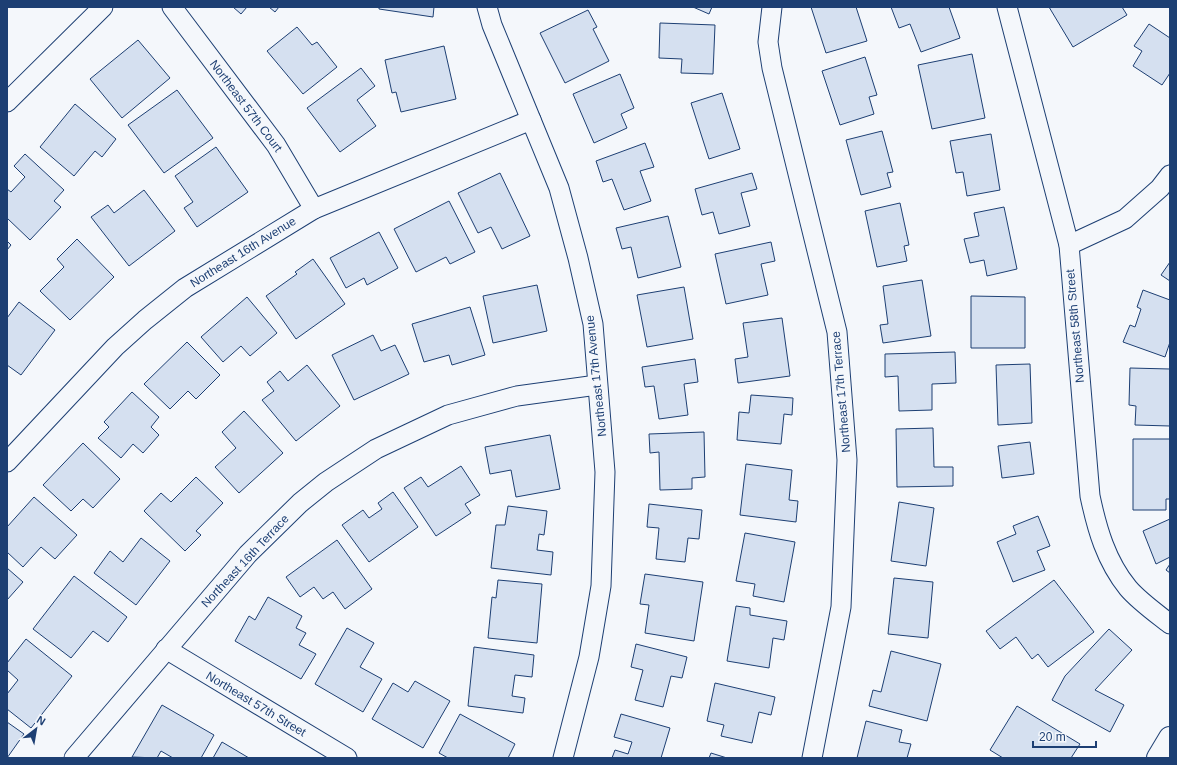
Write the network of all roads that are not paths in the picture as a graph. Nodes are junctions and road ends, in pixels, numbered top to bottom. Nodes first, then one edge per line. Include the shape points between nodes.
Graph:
1 (103, 7) edge
2 (172, 7) edge
3 (487, 7) edge
4 (772, 7) edge
5 (1007, 7) edge
6 (7, 102) edge
7 (531, 120) junction
8 (1170, 175) edge
9 (314, 209) junction
10 (1069, 245) junction
11 (597, 386) junction
12 (7, 462) edge
13 (1170, 624) edge
14 (166, 649) junction
15 (1170, 738) edge
16 (74, 758) edge
17 (347, 758) edge
18 (563, 758) edge
19 (812, 758) edge
20 (1158, 758) edge

1 - 6 street
2 - 9 street, Northeast 57th Court via 276,145
3 - 7 street, Northeast 17th Avenue
4 - 19 street, Northeast 17th Terrace via 768,42 772,68 837,332 847,460 840,607
5 - 10 street, Northeast 58th Street
7 - 9 street, Northeast 16th Avenue
7 - 11 street, Northeast 17th Avenue via 559,188 578,258 593,324
8 - 10 street via 1160,188 1125,219
9 - 12 street, Northeast 16th Avenue via 185,288 144,320
10 - 13 street, Northeast 58th Street via 1090,496 1097,530 1109,559 1128,588
11 - 14 street, Northeast 16th Terrace via 517,396 448,415 376,449 326,482 291,512 248,554
11 - 18 street, Northeast 17th Avenue via 605,472 601,586 589,657
14 - 16 street, Northeast 16th Terrace
14 - 17 street, Northeast 57th Street
15 - 20 street

